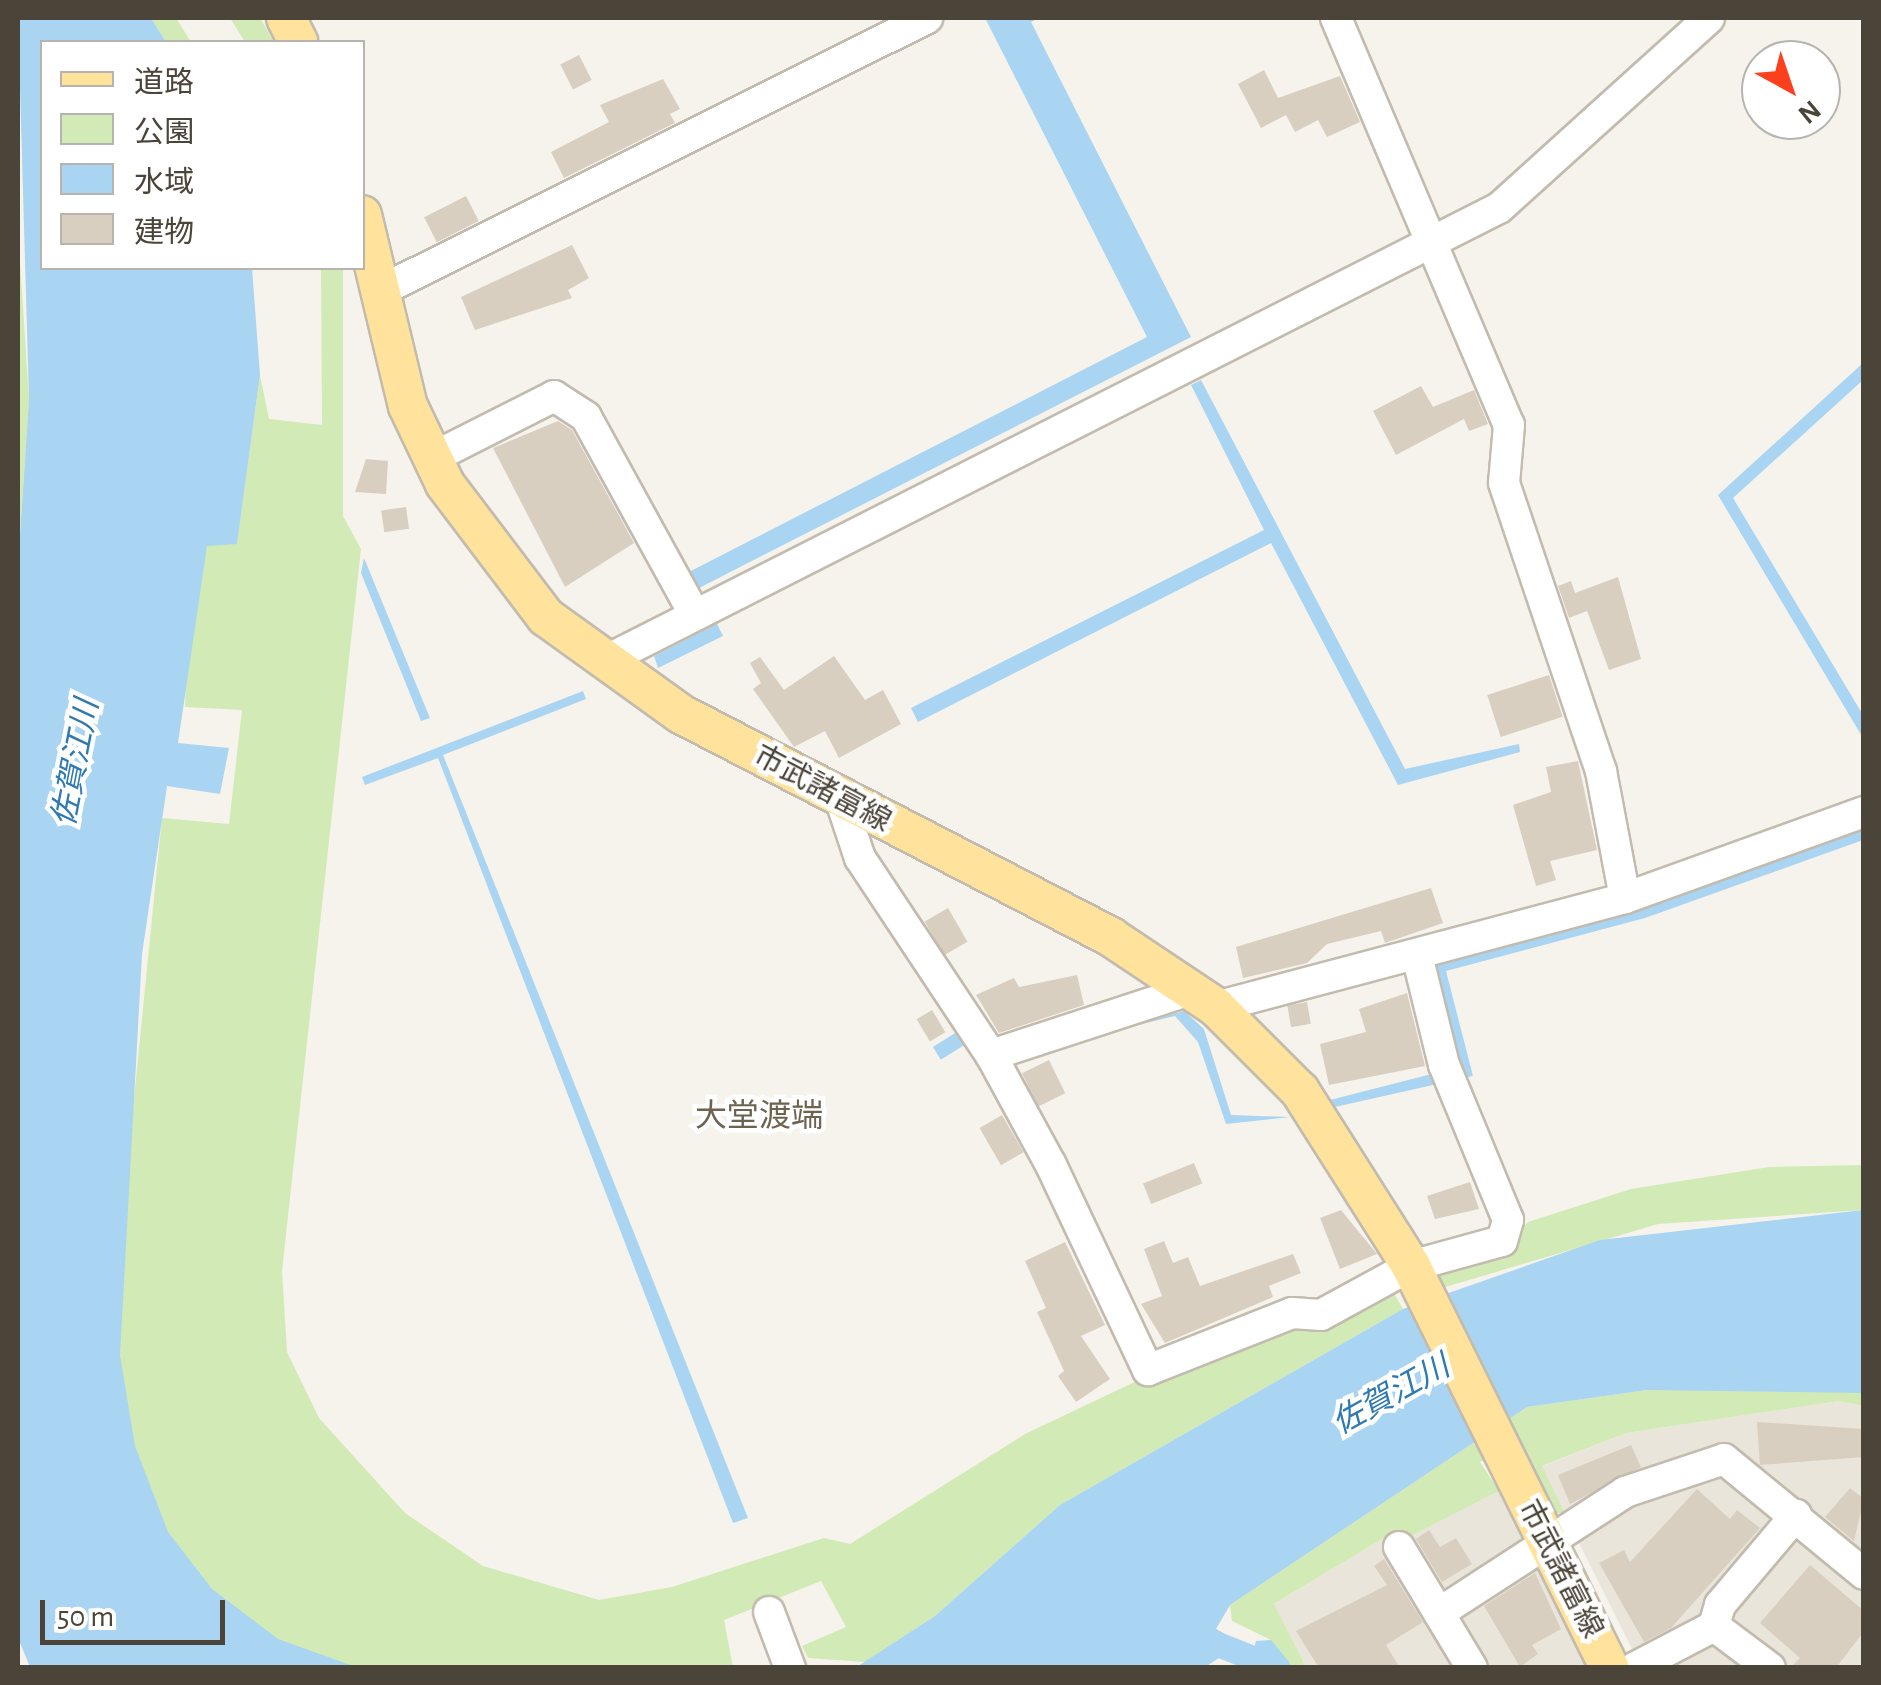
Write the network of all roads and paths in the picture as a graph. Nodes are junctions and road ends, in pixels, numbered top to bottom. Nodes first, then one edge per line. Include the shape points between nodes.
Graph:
1 (927, 18) edge
2 (1336, 18) edge
3 (1710, 18) edge
4 (365, 229) edge
5 (1432, 241) junction
6 (378, 292) junction
7 (432, 458) junction
8 (705, 610) junction
9 (603, 662) junction
10 (842, 801) junction
11 (1864, 812) edge
12 (1625, 898) junction
13 (1417, 954) junction
14 (1203, 999) junction
15 (991, 1055) junction
16 (1411, 1266) junction
17 (1796, 1515) junction
18 (1546, 1542) junction
19 (1398, 1548) dead end
20 (1864, 1574) edge
21 (770, 1612) dead end
22 (1439, 1613) junction
23 (1714, 1626) junction
24 (790, 1668) edge
25 (1472, 1668) edge
26 (1610, 1668) edge
27 (1634, 1668) edge
28 (1770, 1668) edge

1 - 6 street
2 - 5 street
3 - 5 street via 1499,208
4 - 6 main road, 市武諸富線
5 - 8 street
5 - 12 street via 1510,425 1504,483 1602,770
6 - 7 main road, 市武諸富線
7 - 8 street via 554,396 586,417
7 - 9 main road, 市武諸富線 via 492,555 546,617
8 - 9 street
9 - 10 main road, 市武諸富線
10 - 14 main road, 市武諸富線 via 1111,938
10 - 15 street via 860,858
11 - 12 street
12 - 13 street
13 - 14 street
13 - 16 street via 1448,1076 1507,1231 1494,1246
14 - 15 street
14 - 16 main road, 市武諸富線 via 1310,1105
15 - 16 street via 1148,1370 1292,1313 1321,1314
16 - 18 main road, 市武諸富線
17 - 18 street via 1724,1459 1625,1492
17 - 20 street
17 - 23 street via 1720,1605
18 - 22 street
18 - 26 main road, 市武諸富線
19 - 22 street
21 - 24 street
22 - 25 street
23 - 27 street
23 - 28 street

